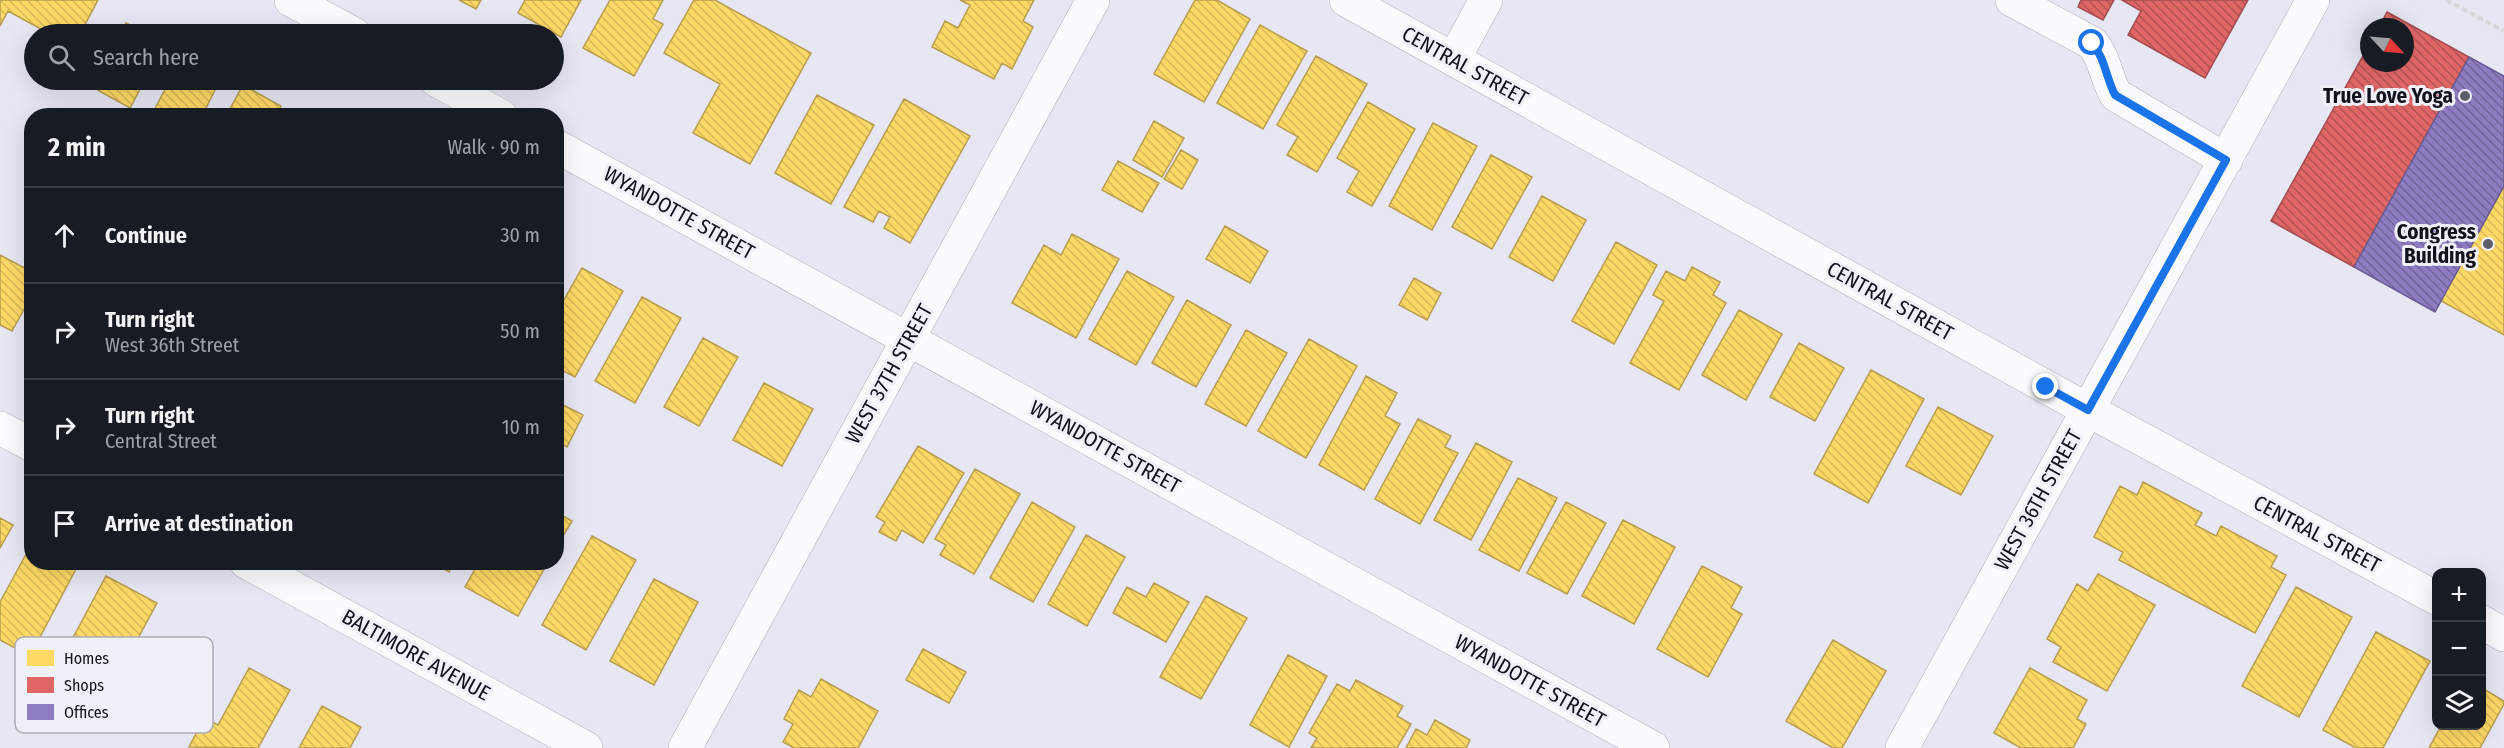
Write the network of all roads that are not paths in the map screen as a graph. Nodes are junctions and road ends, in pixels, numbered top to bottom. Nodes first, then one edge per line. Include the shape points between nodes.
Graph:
1 (291, 0) edge
2 (1094, 0) edge
3 (1346, 0) edge
4 (1486, 0) edge
5 (2012, 0) edge
6 (2313, 0) edge
7 (335, 24) edge
8 (1454, 59) junction
9 (454, 90) edge
10 (487, 108) edge
11 (564, 150) edge
12 (2226, 160) junction
13 (909, 339) junction
14 (2088, 410) junction
15 (0, 428) edge
16 (24, 441) edge
17 (261, 570) edge
18 (2432, 596) edge
19 (2486, 625) edge
20 (2504, 634) edge
21 (586, 748) edge
22 (685, 748) edge
23 (1653, 748) edge
24 (1902, 748) edge

1 - 7 street
2 - 13 street, WEST 37TH STREET
3 - 8 street, CENTRAL STREET
4 - 8 street
5 - 12 street via 2092,43 2100,53 2115,95
6 - 12 street, WEST 36TH STREET
8 - 14 street, CENTRAL STREET
9 - 10 street
11 - 13 street, WYANDOTTE STREET
12 - 14 street, WEST 36TH STREET
13 - 22 street, WEST 37TH STREET
13 - 23 street, WYANDOTTE STREET
14 - 18 street, CENTRAL STREET
14 - 24 street, WEST 36TH STREET
15 - 16 street
17 - 21 street, BALTIMORE AVENUE
19 - 20 street

